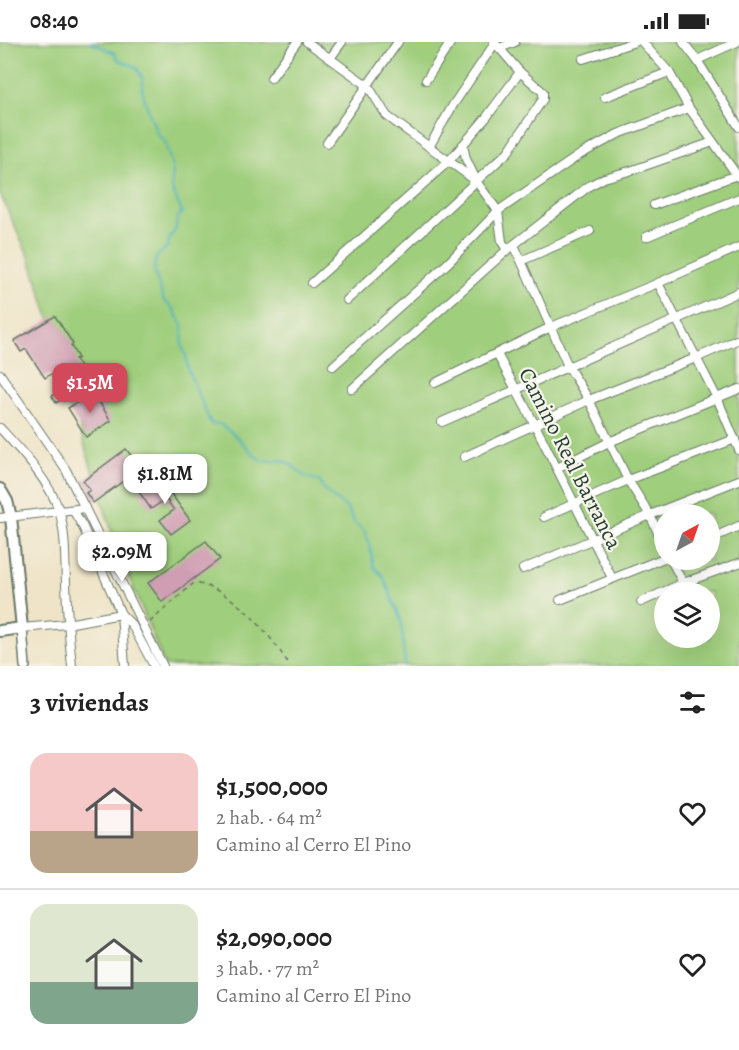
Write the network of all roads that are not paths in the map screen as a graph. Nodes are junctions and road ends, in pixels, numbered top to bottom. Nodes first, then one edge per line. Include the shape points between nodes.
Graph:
1 (297, 42) edge
2 (307, 42) edge
3 (342, 42) edge
4 (398, 42) edge
5 (451, 42) edge
6 (515, 42) edge
7 (634, 42) edge
8 (642, 42) edge
9 (683, 42) edge
10 (737, 42) edge
11 (496, 44) edge
12 (331, 57) junction
13 (583, 59) dead end
14 (697, 60) junction
15 (520, 72) junction
16 (669, 72) junction
17 (271, 78) dead end
18 (426, 80) dead end
19 (368, 86) junction
20 (605, 97) dead end
21 (689, 108) junction
22 (739, 127) edge
23 (713, 142) junction
24 (327, 143) dead end
25 (463, 145) junction
26 (429, 147) junction
27 (449, 161) junction
28 (738, 177) edge
29 (476, 181) junction
30 (739, 198) edge
31 (654, 205) dead end
32 (498, 211) junction
33 (590, 231) dead end
34 (646, 237) dead end
35 (514, 244) junction
36 (739, 247) edge
37 (507, 250) junction
38 (523, 260) junction
39 (312, 283) dead end
40 (658, 284) junction
41 (739, 292) edge
42 (347, 300) dead end
43 (677, 320) junction
44 (550, 327) junction
45 (739, 339) edge
46 (497, 354) junction
47 (696, 358) junction
48 (333, 366) dead end
49 (568, 366) junction
50 (0, 374) edge
51 (435, 383) dead end
52 (352, 389) dead end
53 (516, 389) junction
54 (739, 389) edge
55 (718, 399) junction
56 (589, 400) junction
57 (442, 422) dead end
58 (535, 425) junction
59 (0, 428) edge
60 (735, 440) junction
61 (609, 442) junction
62 (739, 450) edge
63 (464, 457) dead end
64 (557, 468) junction
65 (628, 480) junction
66 (739, 480) edge
67 (0, 489) edge
68 (575, 505) junction
69 (85, 508) junction
70 (73, 510) junction
71 (59, 511) junction
72 (650, 515) junction
73 (544, 517) dead end
74 (5, 518) edge
75 (654, 524) edge
76 (739, 526) edge
77 (720, 534) edge
78 (593, 540) junction
79 (654, 562) edge
80 (739, 563) edge
81 (523, 569) dead end
82 (676, 570) edge
83 (612, 578) junction
84 (683, 582) joint
85 (654, 596) edge
86 (560, 600) dead end
87 (641, 603) dead end
88 (121, 614) junction
89 (67, 624) junction
90 (22, 628) junction
91 (0, 631) edge
92 (25, 666) edge
93 (72, 666) edge
94 (125, 666) edge
95 (154, 666) edge
96 (163, 666) edge

1 - 17 street
2 - 12 street
3 - 12 street
4 - 19 street
5 - 18 street
6 - 11 street
7 - 13 street
8 - 16 street
9 - 14 street
10 - 14 street
11 - 15 street
11 - 26 street
12 - 19 street
14 - 22 street
15 - 25 street
15 - 29 street via 543,92 543,99 508,152
16 - 20 street
16 - 21 street
19 - 24 street
19 - 26 street via 387,116
21 - 23 street
21 - 32 street via 618,134 581,154
23 - 28 street
23 - 35 street via 596,182
25 - 27 street
25 - 29 street
26 - 27 street
27 - 29 street
27 - 39 street
28 - 31 street
29 - 32 street
29 - 42 street
30 - 34 street
32 - 37 street via 502,242
32 - 48 street via 448,263
33 - 38 street
35 - 37 street
35 - 38 street
36 - 40 street
37 - 52 street
38 - 44 street
40 - 43 street
40 - 44 street
41 - 43 street
43 - 47 street
43 - 49 street
44 - 46 street
44 - 49 street
45 - 47 street
46 - 51 street
46 - 53 street, Camino Real Barranca
47 - 55 street
47 - 56 street
49 - 53 street
49 - 56 street
50 - 69 street via 66,470
53 - 57 street
53 - 58 street, Camino Real Barranca
54 - 55 street
55 - 60 street
55 - 61 street
56 - 58 street
56 - 61 street
58 - 63 street
58 - 64 street, Camino Real Barranca
59 - 71 street via 31,463
60 - 62 street
60 - 65 street
61 - 64 street
61 - 65 street
64 - 68 street, Camino Real Barranca
65 - 68 street
65 - 72 street
66 - 72 street
67 - 74 main road via 7,501
68 - 73 street
68 - 78 street, Camino Real Barranca
69 - 70 street
69 - 96 street
70 - 71 street
70 - 88 street
71 - 74 street
71 - 89 street
72 - 75 street
72 - 78 street
74 - 90 main road
76 - 77 street
78 - 81 street
78 - 83 street, Camino Real Barranca
79 - 83 street
80 - 84 street
82 - 84 street
83 - 86 street
85 - 87 street
88 - 89 street
88 - 94 street
88 - 95 street via 132,625
89 - 90 street
89 - 93 street
90 - 91 main road
90 - 92 street

